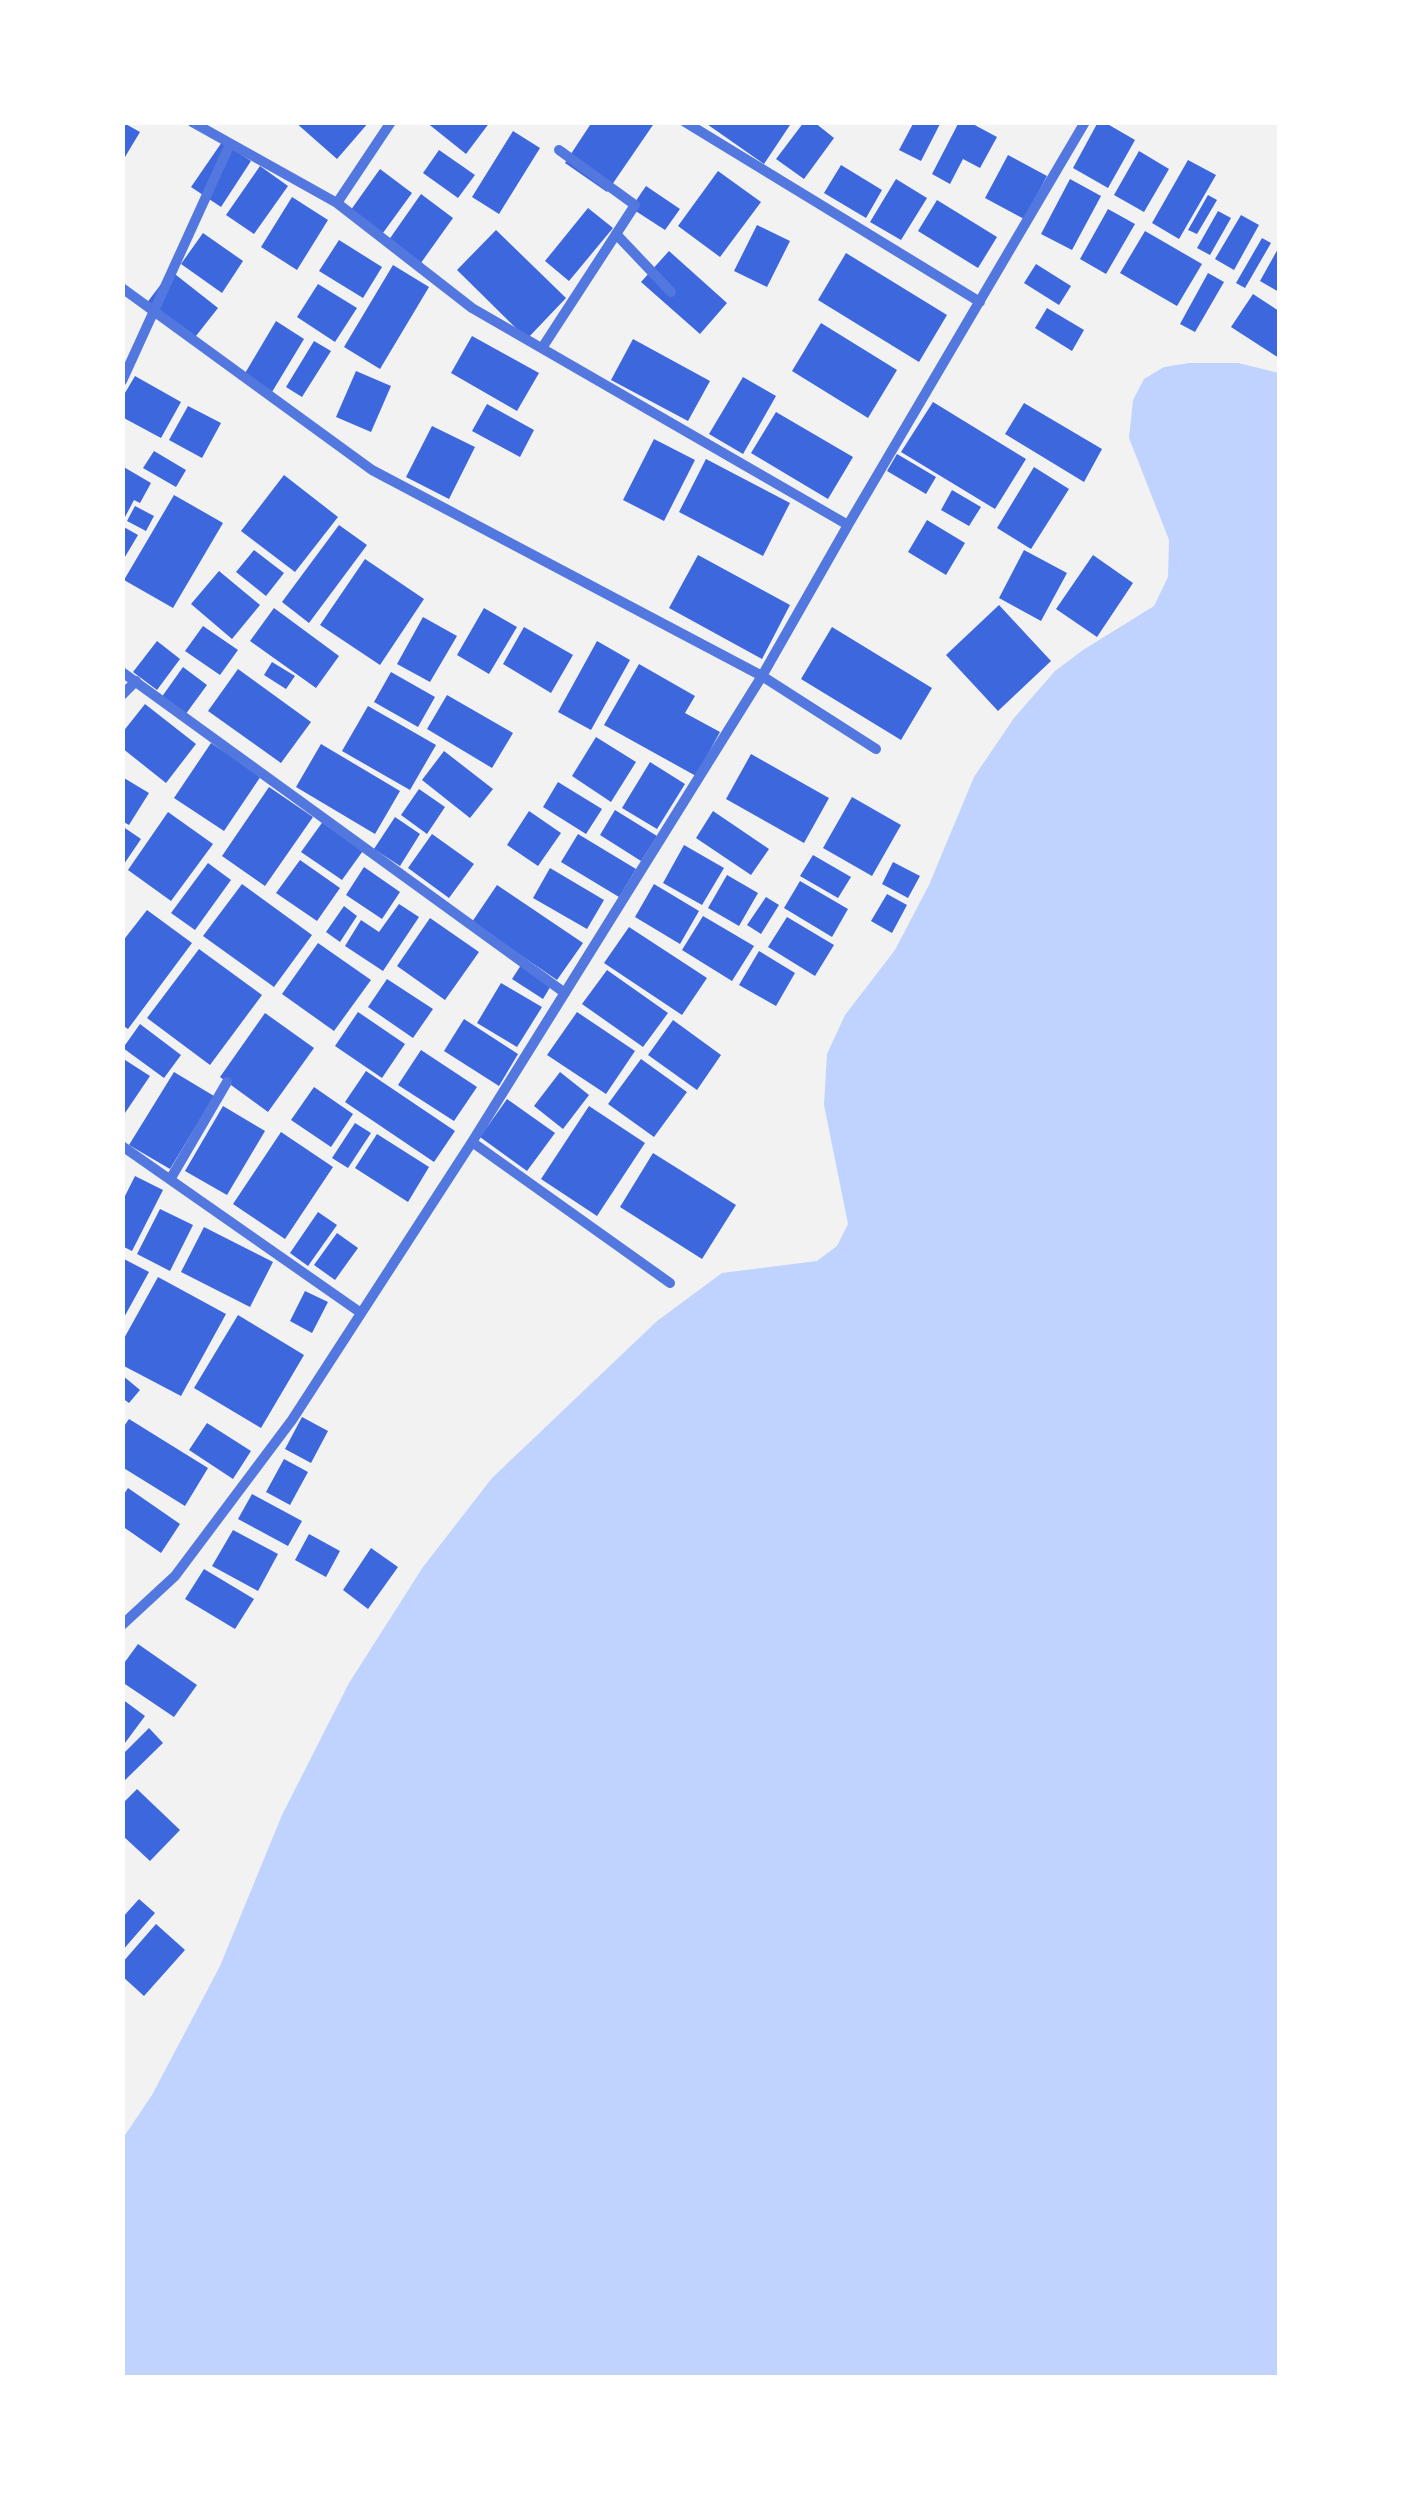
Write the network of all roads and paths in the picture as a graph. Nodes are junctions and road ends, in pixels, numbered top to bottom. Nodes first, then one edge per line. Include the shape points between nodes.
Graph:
1 (192, 122) edge
2 (390, 122) edge
3 (685, 122) edge
4 (1085, 122) edge
5 (230, 144) junction
6 (560, 150) dead end
7 (338, 203) junction
8 (616, 234) junction
9 (122, 288) edge
10 (671, 292) dead end
11 (980, 302) junction
12 (152, 310) junction
13 (542, 348) junction
14 (122, 380) edge
15 (848, 526) junction
16 (122, 672) edge
17 (762, 676) junction
18 (136, 680) junction
19 (122, 696) edge
20 (876, 748) dead end
21 (565, 993) junction
22 (227, 1082) dead end
23 (472, 1142) junction
24 (122, 1146) edge
25 (171, 1178) junction
26 (670, 1283) dead end
27 (361, 1313) junction
28 (122, 1625) edge

1 - 5 street
2 - 7 street
3 - 11 street
4 - 11 street
5 - 7 street
5 - 12 street
6 - 8 street via 635,205
7 - 13 street via 472,308
8 - 10 street
8 - 13 street
9 - 12 street
11 - 15 street
12 - 14 street
12 - 17 street via 372,470
13 - 15 street
15 - 17 street
16 - 18 street
17 - 20 street
17 - 21 street
18 - 19 street
18 - 21 street
21 - 23 street
22 - 25 street
23 - 26 street
23 - 27 street
24 - 25 street
25 - 27 street
27 - 28 street via 292,1420 175,1576

